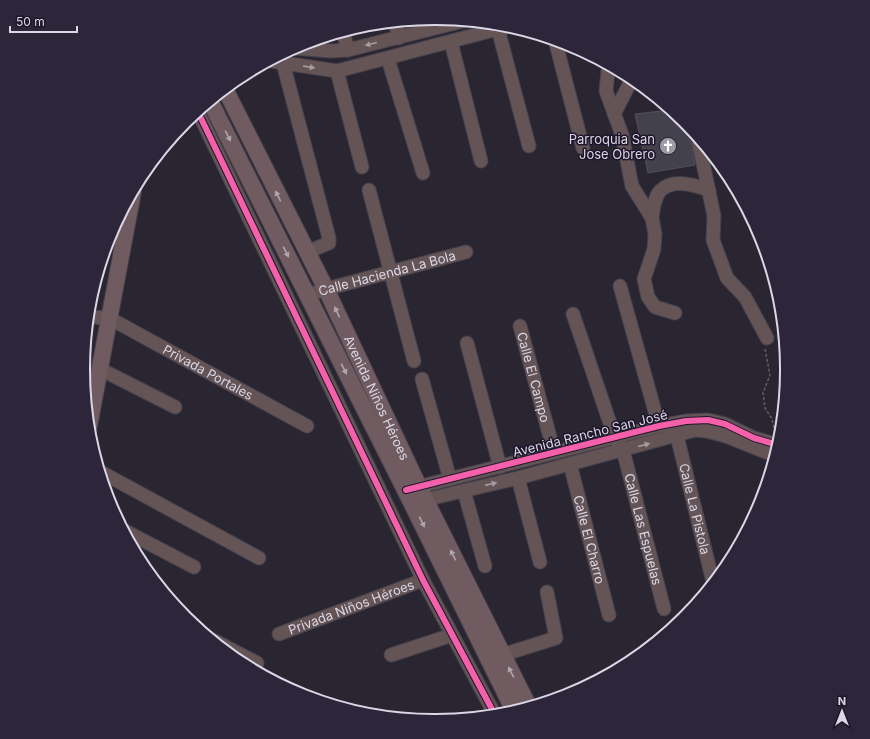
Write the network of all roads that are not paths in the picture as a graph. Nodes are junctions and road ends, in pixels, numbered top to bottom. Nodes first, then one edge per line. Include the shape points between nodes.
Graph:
1 (440, 25) edge
2 (399, 27) edge
3 (430, 29) junction
4 (494, 30) edge
5 (504, 32) edge
6 (405, 36) junction
7 (345, 37) edge
8 (451, 42) junction
9 (436, 46) junction
10 (557, 47) edge
11 (308, 49) edge
12 (348, 50) junction
13 (414, 52) junction
14 (388, 59) junction
15 (280, 62) edge
16 (278, 64) edge
17 (337, 71) junction
18 (608, 72) edge
19 (629, 85) edge
20 (227, 94) edge
21 (213, 106) edge
22 (614, 114) junction
23 (200, 117) edge
24 (530, 146) dead end
25 (583, 148) dead end
26 (700, 150) edge
27 (480, 161) dead end
28 (362, 168) dead end
29 (423, 173) dead end
30 (369, 190) dead end
31 (708, 190) junction
32 (129, 211) edge
33 (652, 218) junction
34 (307, 252) junction
35 (466, 252) dead end
36 (391, 272) junction
37 (620, 286) dead end
38 (326, 289) junction
39 (308, 295) junction
40 (675, 313) dead end
41 (572, 314) dead end
42 (94, 317) edge
43 (109, 318) junction
44 (520, 326) dead end
45 (767, 338) road end
46 (468, 343) dead end
47 (414, 361) dead end
48 (100, 369) junction
49 (422, 379) dead end
50 (175, 407) dead end
51 (92, 408) edge
52 (307, 426) dead end
53 (659, 426) junction
54 (677, 436) junction
55 (615, 438) junction
56 (771, 446) edge
57 (771, 447) edge
58 (623, 450) junction
59 (554, 452) junction
60 (570, 464) junction
61 (500, 467) junction
62 (108, 476) edge
63 (518, 478) junction
64 (450, 479) junction
65 (464, 491) junction
66 (416, 495) junction
67 (133, 535) edge
68 (259, 558) dead end
69 (540, 562) dead end
70 (485, 566) dead end
71 (194, 567) dead end
72 (711, 575) edge
73 (423, 580) junction
74 (547, 592) dead end
75 (664, 609) dead end
76 (610, 614) dead end
77 (279, 634) dead end
78 (452, 635) junction
79 (502, 655) junction
80 (390, 656) dead end
81 (246, 657) edge
82 (257, 663) dead end
83 (527, 701) edge
84 (511, 705) edge
85 (492, 709) edge

1 - 3 street
2 - 6 street
3 - 6 street
3 - 9 street
4 - 8 street
5 - 24 street
6 -> 12 street
6 - 13 street
7 - 12 street
8 - 9 street
8 - 27 street
9 - 13 street
10 - 25 street
11 - 12 street
13 - 14 street
14 - 17 street
14 - 29 street
15 -> 17 street
16 - 34 street via 306,153 329,238 329,244
17 - 28 street
18 - 22 street via 606,91
19 - 22 street
34 -> 20 main road, Avenida Niños Héroes
21 -> 39 main road, Avenida Niños Héroes
22 - 33 street via 622,134 632,186
23 - 73 street
26 - 31 street
30 - 36 street
31 - 33 street via 691,183 673,184 660,191 654,204
31 - 45 street via 714,216 713,240 727,278 745,297
32 - 43 main road
33 - 40 street via 656,234 644,279 648,297 655,306
34 - 38 main road, Avenida Niños Héroes
35 - 36 street, Calle Hacienda La Bola
36 - 38 street, Calle Hacienda La Bola
36 - 47 street
37 - 53 street
38 - 39 street, Calle Hacienda La Bola
66 -> 38 main road, Avenida Niños Héroes
39 -> 66 main road, Avenida Niños Héroes
41 - 55 street, Calle Las Espuelas
42 - 43 street
43 - 48 main road
43 - 52 street, Privada Portales
44 - 59 street, Calle El Campo
46 - 61 street
48 - 50 street
48 - 51 main road
49 - 64 street
53 - 55 street, Avenida Rancho San José
53 - 56 street, Avenida Rancho San José via 708,420 725,424
54 - 57 street, Avenida Rancho San José via 695,430 708,431
58 -> 54 street, Avenida Rancho San José
54 - 72 street, Calle La Pistola
55 - 58 street, Calle Las Espuelas
55 - 59 street, Avenida Rancho San José
58 - 60 street, Avenida Rancho San José
58 - 75 street, Calle Las Espuelas
59 - 61 street, Avenida Rancho San José
60 - 63 street, Avenida Rancho San José
60 - 76 street, Calle El Charro
61 - 64 street, Avenida Rancho San José
62 - 68 street
65 -> 63 street, Avenida Rancho San José
63 - 69 street
64 - 66 street, Avenida Rancho San José
65 - 66 street, Avenida Rancho San José
65 - 70 street
79 -> 66 main road, Avenida Niños Héroes
66 -> 84 main road, Avenida Niños Héroes
67 - 71 street
73 - 77 street, Privada Niños Héroes
73 - 78 street
74 - 79 street via 556,638
78 - 80 street
78 - 85 street
83 -> 79 main road, Avenida Niños Héroes
81 - 82 street

